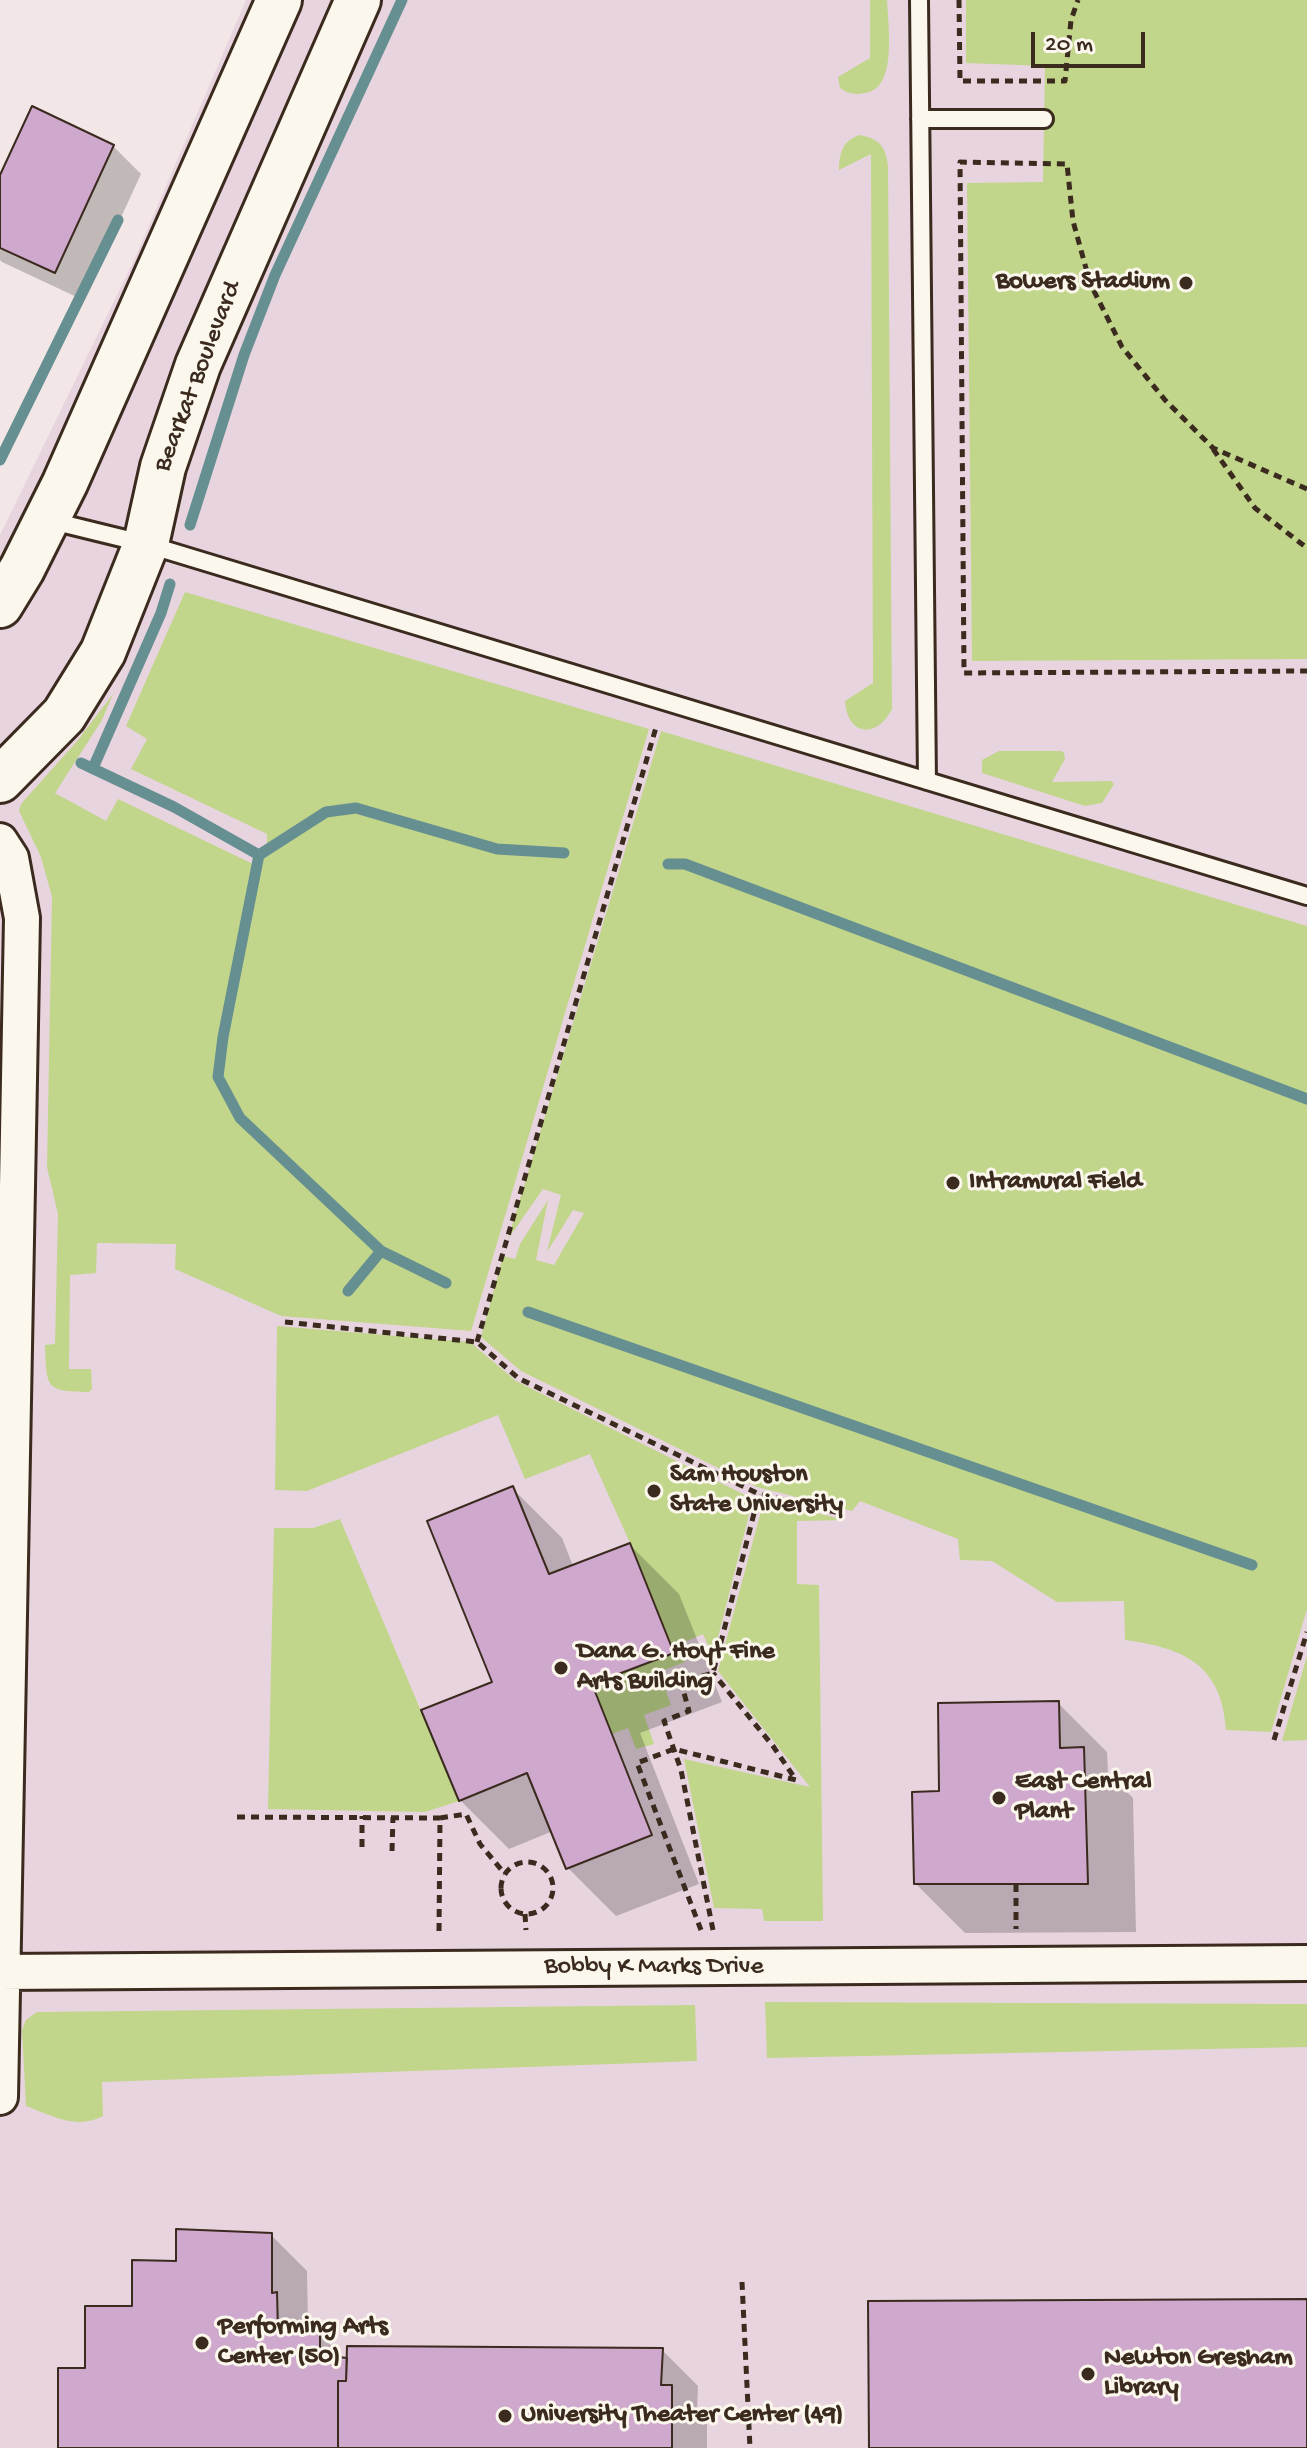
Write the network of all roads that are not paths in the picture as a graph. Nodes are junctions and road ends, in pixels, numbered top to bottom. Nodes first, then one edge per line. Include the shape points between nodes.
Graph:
1 (279, 0) edge
2 (358, 0) edge
3 (919, 0) edge
4 (920, 119) junction
5 (1044, 119) dead end
6 (47, 519) junction
7 (146, 544) junction
8 (0, 605) edge
9 (0, 780) edge
10 (927, 781) junction
11 (0, 841) edge
12 (1307, 896) edge
13 (8, 1212) edge
14 (6, 1547) edge
15 (1307, 1963) edge
16 (2, 1972) edge
17 (0, 2097) edge

1 - 6 street
2 - 7 street, Bearkat Boulevard via 198,365 163,467
3 - 4 lane
4 - 5 lane
4 - 10 lane
6 - 7 lane
6 - 8 street
7 - 9 street, Bearkat Boulevard via 103,652 64,715
7 - 10 lane
10 - 12 lane
11 - 13 street via 11,858 22,918
13 - 14 street
14 - 16 street
15 - 16 street, Bobby K Marks Drive
16 - 17 street

